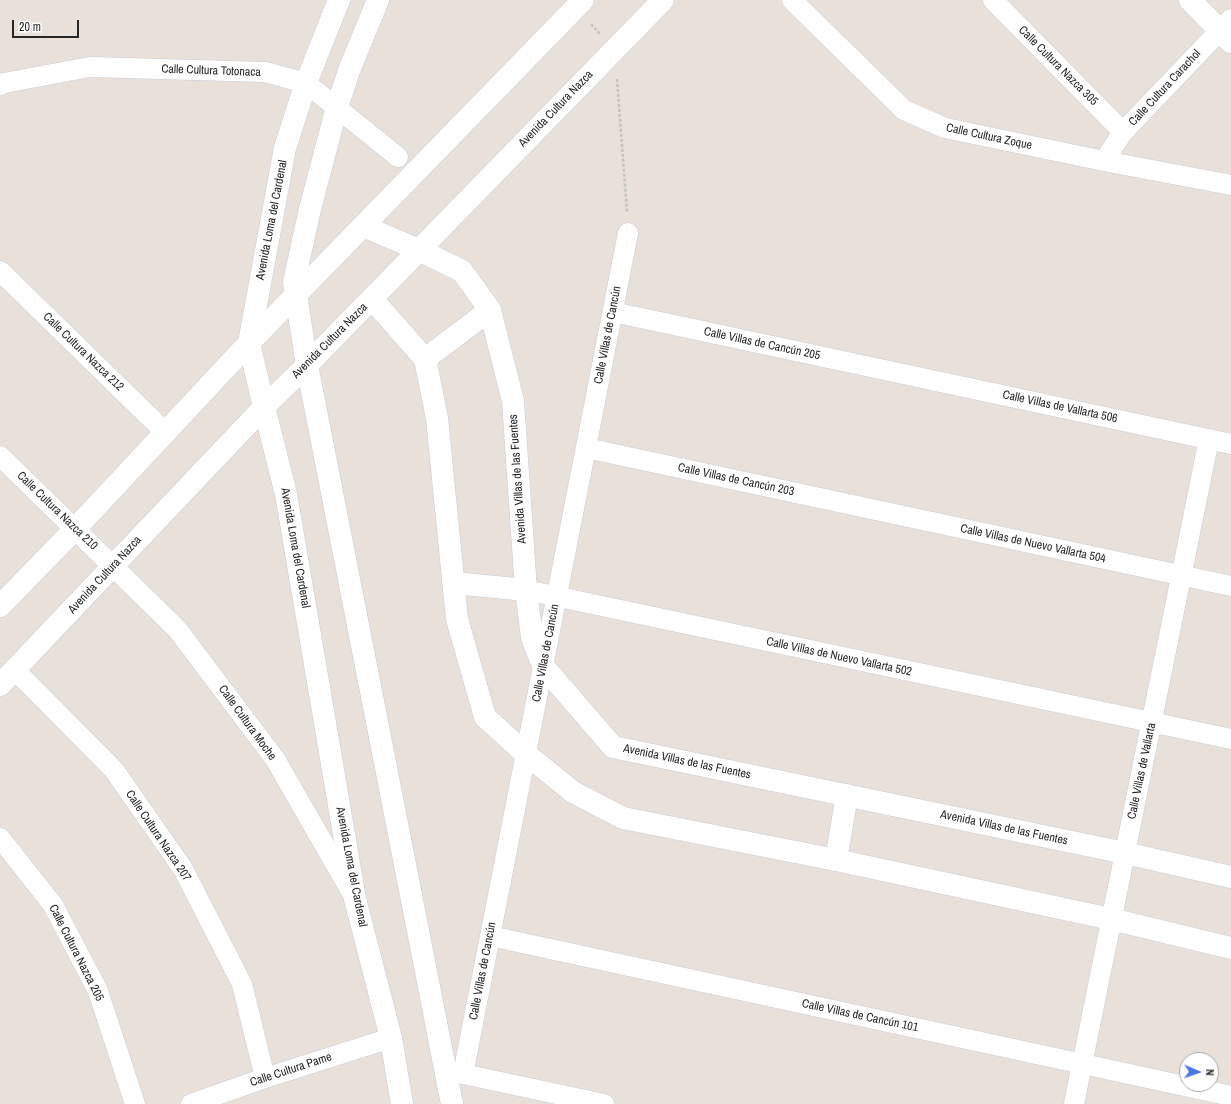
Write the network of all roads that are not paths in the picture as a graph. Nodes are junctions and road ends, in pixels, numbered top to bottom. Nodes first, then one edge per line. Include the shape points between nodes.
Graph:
1 (339, 0) edge
2 (378, 0) edge
3 (662, 0) edge
4 (792, 0) edge
5 (993, 0) edge
6 (1190, 0) edge
7 (580, 4) edge
8 (1227, 30) edge
9 (306, 83) junction
10 (0, 85) edge
11 (337, 107) junction
12 (1123, 132) junction
13 (398, 157) dead end
14 (1104, 161) junction
15 (1231, 185) edge
16 (363, 226) junction
17 (628, 233) road end
18 (419, 250) junction
19 (0, 271) edge
20 (295, 295) junction
21 (372, 299) junction
22 (490, 310) junction
23 (612, 312) junction
24 (249, 343) junction
25 (425, 359) junction
26 (308, 365) junction
27 (911, 376) joint
28 (264, 407) junction
29 (166, 432) junction
30 (1209, 439) junction
31 (1231, 444) edge
32 (586, 448) junction
33 (0, 456) edge
34 (885, 512) joint
35 (75, 529) junction
36 (114, 566) junction
37 (1181, 576) junction
38 (454, 583) junction
39 (1231, 586) edge
40 (526, 590) junction
41 (557, 597) junction
42 (0, 606) edge
43 (543, 666) junction
44 (7, 678) edge
45 (1152, 722) junction
46 (1231, 739) edge
47 (526, 754) junction
48 (846, 795) junction
49 (0, 838) edge
50 (1125, 853) junction
51 (836, 860) junction
52 (1231, 877) edge
53 (355, 899) junction
54 (1111, 919) junction
55 (490, 936) junction
56 (1231, 948) edge
57 (390, 1038) junction
58 (1082, 1063) junction
59 (454, 1072) junction
60 (265, 1078) junction
61 (1231, 1096) edge
62 (135, 1104) edge
63 (191, 1104) edge
64 (402, 1104) edge
65 (452, 1104) edge
66 (604, 1104) edge
67 (1074, 1104) edge

1 - 9 street, Avenida Loma del Cardenal
2 - 11 street
3 - 18 street, Avenida Cultura Nazca
4 - 14 street, Calle Cultura Zoque via 904,110 945,128
5 - 12 street, Calle Cultura Nazca 305
6 - 8 street
7 - 16 street
8 - 12 street, Calle Cultura Carachol
9 - 10 street, Calle Cultura Totonaca via 265,72 90,67
9 - 11 street, Calle Cultura Totonaca
9 - 24 street, Avenida Loma del Cardenal via 286,148
11 - 13 street, Calle Cultura Totonaca
11 - 20 street via 310,209 294,282
12 - 14 street, Calle Cultura Carachol
14 - 15 street, Calle Cultura Zoque
16 - 18 street, Avenida Villas de las Fuentes
16 - 20 street
17 - 23 street, Calle Villas de Cancún
18 - 21 street, Avenida Cultura Nazca
18 - 22 street, Avenida Villas de las Fuentes via 462,271
19 - 29 street, Calle Cultura Nazca 212
20 - 24 street
20 - 26 street
21 - 25 street
21 - 26 street, Avenida Cultura Nazca
22 - 25 street
22 - 40 street, Avenida Villas de las Fuentes via 513,401
23 - 27 street, Calle Villas de Cancún 205
23 - 32 street, Calle Villas de Cancún
24 - 28 street, Avenida Loma del Cardenal
24 - 29 street
25 - 38 street via 437,418
26 - 28 street, Avenida Cultura Nazca
26 - 59 street
27 - 30 street, Calle Villas de Vallarta 506
28 - 36 street, Avenida Cultura Nazca
28 - 53 street, Avenida Loma del Cardenal via 286,494
29 - 35 street
30 - 31 street, Calle Villas de Vallarta 506
30 - 37 street, Calle Villas de Vallarta
32 - 34 street, Calle Villas de Cancún 203
32 - 41 street, Calle Villas de Cancún
33 - 35 street, Calle Cultura Nazca 210
34 - 37 street, Calle Villas de Nuevo Vallarta 504
35 - 36 street, Calle Cultura Nazca 210
35 - 42 street
36 - 44 street, Avenida Cultura Nazca
36 - 53 street, Calle Cultura Moche via 178,629 275,759
37 - 39 street, Calle Villas de Nuevo Vallarta 504
37 - 45 street, Calle Villas de Vallarta
38 - 40 street
38 - 47 street via 457,619 485,717
40 - 41 street, Calle Villas de Nuevo Vallarta 502
40 - 43 street, Avenida Villas de las Fuentes via 532,638
41 - 43 street, Calle Villas de Cancún
41 - 45 street, Calle Villas de Nuevo Vallarta 502
43 - 47 street, Calle Villas de Cancún
43 - 48 street, Avenida Villas de las Fuentes via 613,747
44 - 60 street, Calle Cultura Nazca 207 via 114,770 183,869 242,984
45 - 46 street, Calle Villas de Nuevo Vallarta 502
45 - 50 street, Calle Villas de Vallarta
47 - 51 street via 573,792 623,818
47 - 55 street, Calle Villas de Cancún
48 - 50 street, Avenida Villas de las Fuentes
48 - 51 street
49 - 62 street, Calle Cultura Nazca 205 via 53,905 98,991
50 - 52 street, Avenida Villas de las Fuentes
50 - 54 street, Calle Villas de Vallarta
51 - 54 street
53 - 57 street, Avenida Loma del Cardenal
54 - 56 street
54 - 58 street, Calle Villas de Vallarta
55 - 58 street, Calle Villas de Cancún 101
55 - 59 street, Calle Villas de Cancún
57 - 60 street, Calle Cultura Pame
57 - 64 street, Avenida Loma del Cardenal
58 - 61 street, Calle Villas de Cancún 101
58 - 67 street, Calle Villas de Vallarta
59 - 65 street
59 - 66 street
60 - 63 street, Calle Cultura Pame

